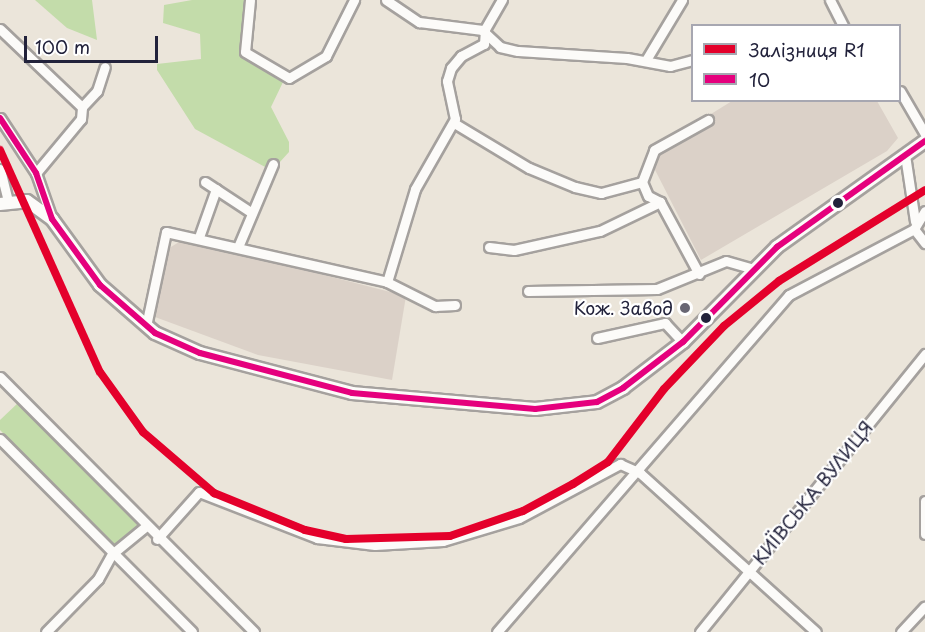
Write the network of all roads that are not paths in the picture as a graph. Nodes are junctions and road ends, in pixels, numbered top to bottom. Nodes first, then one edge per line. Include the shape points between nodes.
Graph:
1 (250, 0) edge
2 (354, 0) edge
3 (386, 0) edge
4 (502, 0) edge
5 (682, 0) edge
6 (830, 0) edge
7 (842, 24) edge
8 (0, 29) edge
9 (488, 39) junction
10 (646, 60) junction
11 (691, 61) edge
12 (105, 67) dead end
13 (901, 93) edge
14 (82, 107) junction
15 (0, 118) edge
16 (708, 120) dead end
17 (454, 123) junction
18 (925, 134) edge
19 (925, 141) edge
20 (905, 154) junction
21 (273, 164) dead end
22 (0, 170) edge
23 (36, 173) junction
24 (205, 182) dead end
25 (642, 182) junction
26 (216, 189) junction
27 (4, 202) edge
28 (660, 202) junction
29 (925, 211) edge
30 (252, 213) junction
31 (52, 219) junction
32 (914, 225) junction
33 (200, 237) junction
34 (925, 243) edge
35 (238, 246) junction
36 (489, 247) dead end
37 (754, 269) junction
38 (699, 274) junction
39 (387, 282) junction
40 (528, 291) dead end
41 (455, 305) dead end
42 (146, 326) junction
43 (597, 338) dead end
44 (683, 342) junction
45 (925, 354) edge
46 (0, 377) edge
47 (0, 439) edge
48 (640, 473) junction
49 (925, 501) edge
50 (145, 527) junction
51 (925, 534) edge
52 (157, 539) junction
53 (112, 554) junction
54 (749, 573) junction
55 (925, 606) edge
56 (46, 632) edge
57 (192, 632) edge
58 (254, 632) edge
59 (497, 632) edge
60 (700, 632) edge
61 (816, 632) edge
62 (901, 632) edge

1 - 2 street via 245,52 289,78 326,57
3 - 9 street via 418,22 482,30
4 - 9 street via 485,29
5 - 10 street
6 - 7 street
8 - 14 street
9 - 10 street via 518,51
9 - 17 street via 452,68 447,81 454,94
10 - 11 street via 670,66
12 - 14 street via 97,91
13 - 18 street
14 - 23 street via 81,119
15 - 23 street
16 - 25 street via 654,150
17 - 25 street via 529,168 575,187 601,193
17 - 39 street via 415,189
19 - 20 street
20 - 32 street
20 - 37 street
21 - 30 street
22 - 27 street
23 - 31 street
24 - 26 street
25 - 28 street via 648,196
26 - 30 street
26 - 33 street
27 - 31 street via 27,201
28 - 36 street via 600,231 514,250
28 - 38 street
29 - 32 street
30 - 35 street
31 - 42 street via 100,285
32 - 34 street
32 - 48 street via 789,295 709,383
33 - 35 street
33 - 42 street via 166,232
35 - 39 street
37 - 38 street via 726,261
37 - 44 street
38 - 40 street via 657,289
39 - 41 street via 435,306
42 - 44 street via 200,354 352,393 536,409 597,402
43 - 44 street via 665,322
45 - 54 street, КИЇВСЬКА ВУЛИЦЯ
46 - 50 street
47 - 53 street
48 - 52 street via 620,464 487,530 408,545 317,538 199,492
48 - 54 street
48 - 59 street
49 - 51 street
50 - 52 street
50 - 53 street
52 - 58 street
53 - 56 street via 98,579
53 - 57 street
54 - 60 street, КИЇВСЬКА ВУЛИЦЯ
54 - 61 street
55 - 62 street

